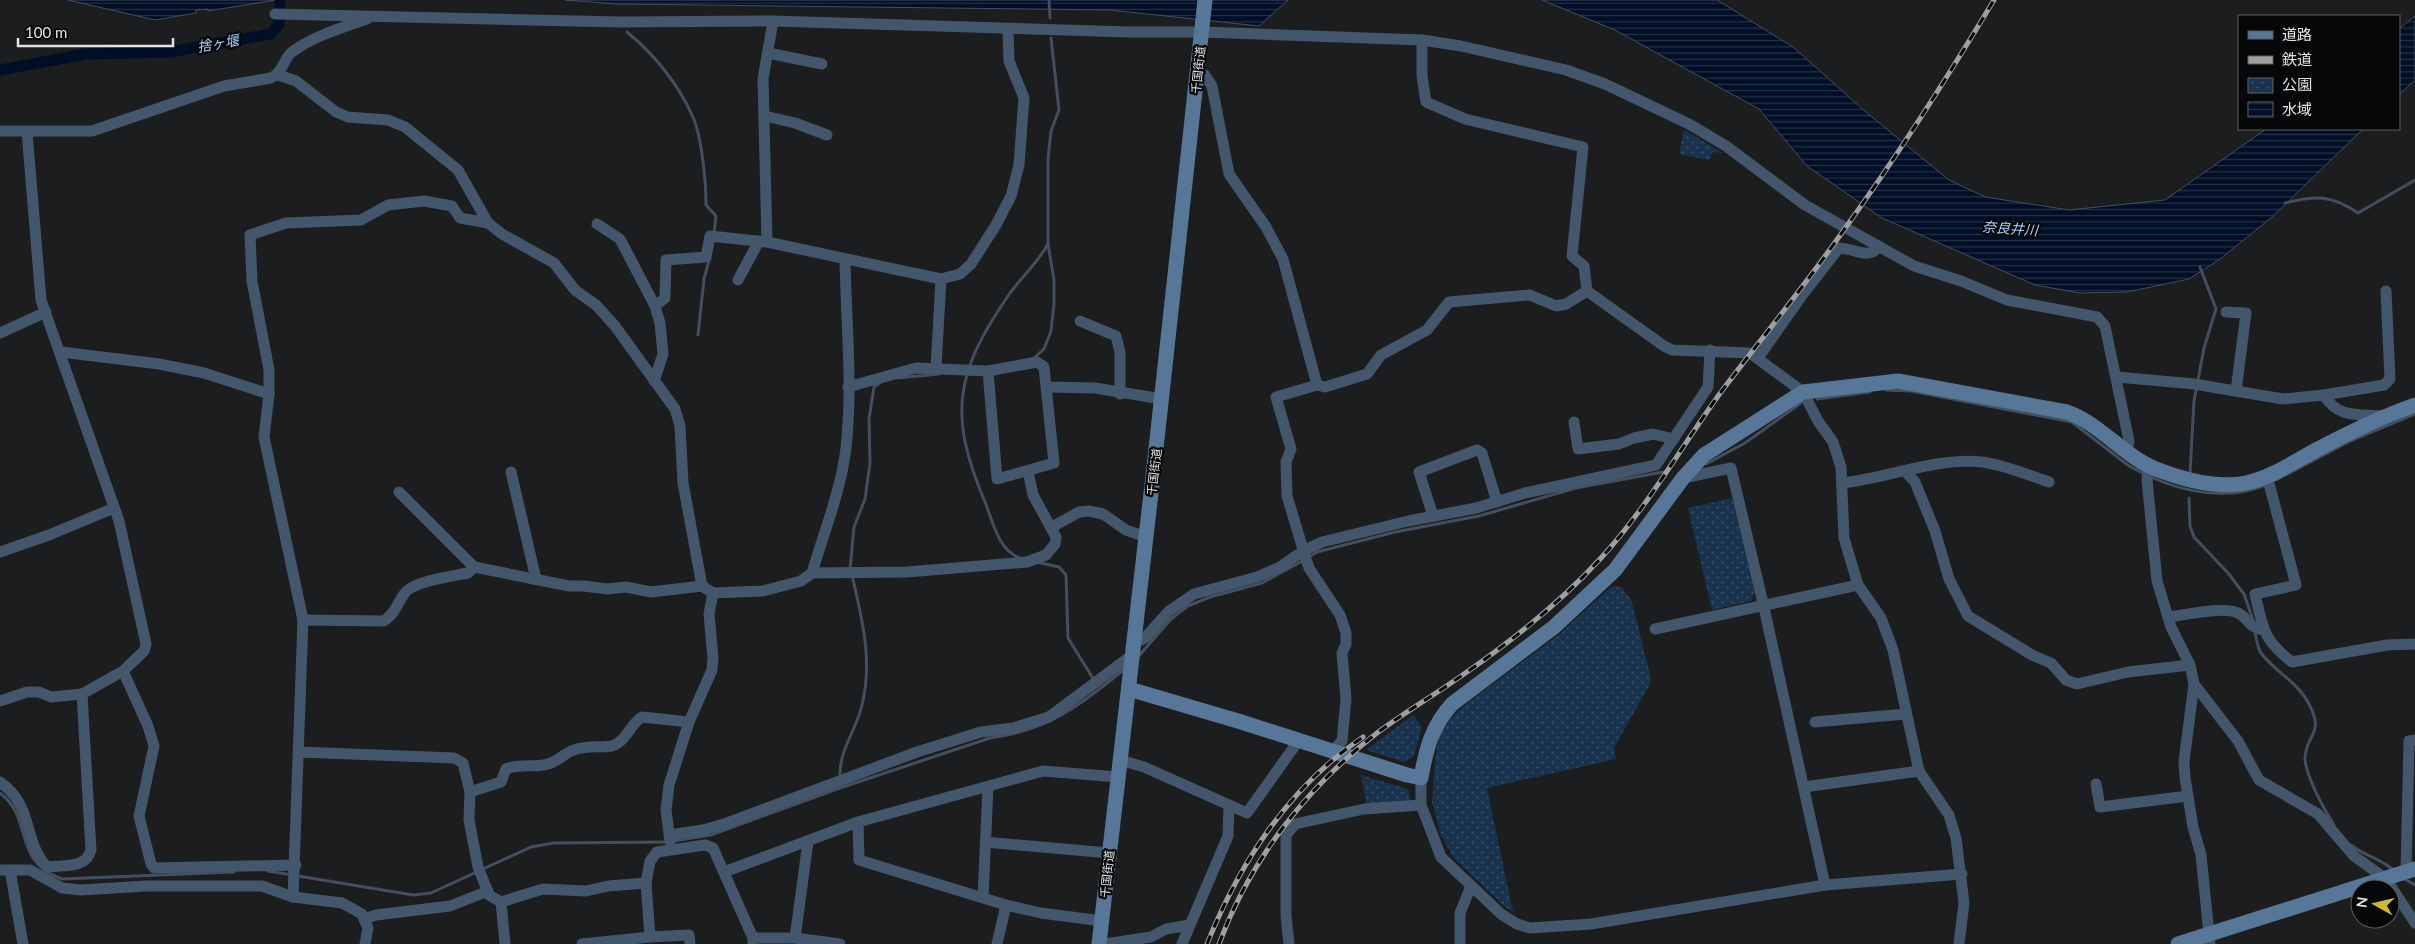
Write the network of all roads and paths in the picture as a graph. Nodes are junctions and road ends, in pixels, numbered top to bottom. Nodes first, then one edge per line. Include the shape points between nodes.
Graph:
1 (1205, 0) edge
2 (275, 14) dead end
3 (373, 16) junction
4 (773, 21) junction
5 (1008, 29) junction
6 (1202, 29) junction
7 (1422, 40) junction
8 (768, 53) junction
9 (822, 64) dead end
10 (1198, 72) junction
11 (278, 75) junction
12 (765, 116) junction
13 (0, 131) edge
14 (27, 132) junction
15 (827, 136) dead end
16 (488, 223) junction
17 (597, 224) dead end
18 (763, 242) junction
19 (1879, 246) junction
20 (845, 260) junction
21 (941, 279) junction
22 (738, 280) dead end
23 (1586, 291) junction
24 (2386, 291) dead end
25 (655, 306) junction
26 (46, 312) junction
27 (2226, 312) dead end
28 (1080, 321) dead end
29 (0, 333) edge
30 (1710, 350) junction
31 (61, 352) junction
32 (1758, 358) junction
33 (936, 367) junction
34 (988, 371) junction
35 (2117, 377) junction
36 (654, 381) junction
37 (1317, 384) junction
38 (848, 387) junction
39 (1046, 387) junction
40 (2236, 391) junction
41 (1803, 392) junction
42 (269, 394) junction
43 (1120, 394) junction
44 (2324, 395) junction
45 (1162, 399) junction
46 (2415, 405) edge
47 (2384, 416) junction
48 (1574, 422) dead end
49 (1674, 439) junction
50 (2127, 450) junction
51 (1028, 471) junction
52 (1905, 471) junction
53 (511, 472) dead end
54 (2147, 473) junction
55 (1684, 478) junction
56 (2049, 482) dead end
57 (2269, 482) junction
58 (1842, 483) junction
59 (399, 492) dead end
60 (1497, 502) junction
61 (114, 508) junction
62 (1433, 516) junction
63 (1052, 527) junction
64 (1146, 537) junction
65 (0, 552) edge
66 (1305, 557) junction
67 (474, 567) junction
68 (812, 573) junction
69 (536, 579) junction
70 (1858, 585) junction
71 (702, 586) junction
72 (713, 592) junction
73 (1764, 604) junction
74 (2168, 617) junction
75 (303, 620) junction
76 (2257, 628) junction
77 (1655, 629) dead end
78 (2415, 644) edge
79 (1131, 657) junction
80 (2190, 665) junction
81 (124, 670) junction
82 (2194, 684) junction
83 (1129, 689) junction
84 (82, 694) junction
85 (0, 701) edge
86 (1906, 714) junction
87 (689, 722) junction
88 (1815, 722) dead end
89 (1299, 740) junction
90 (2415, 740) edge
91 (1333, 751) junction
92 (299, 752) junction
93 (1120, 760) junction
94 (1919, 771) junction
95 (1118, 777) junction
96 (1421, 778) junction
97 (0, 782) edge
98 (2096, 784) dead end
99 (988, 787) junction
100 (1804, 787) junction
101 (470, 792) junction
102 (2188, 796) junction
103 (1229, 805) junction
104 (1421, 805) junction
105 (858, 822) junction
106 (670, 842) junction
107 (808, 842) junction
108 (986, 842) junction
109 (1109, 853) junction
110 (42, 862) junction
111 (296, 868) junction
112 (5, 870) edge
113 (2410, 870) edge
114 (724, 872) junction
115 (35, 874) junction
116 (1962, 874) junction
117 (2386, 879) joint
118 (646, 883) junction
119 (1826, 885) junction
120 (1470, 886) junction
121 (2350, 889) edge
122 (488, 891) junction
123 (294, 893) junction
124 (983, 897) junction
125 (501, 902) junction
126 (2400, 904) edge
127 (1006, 905) junction
128 (364, 919) junction
129 (1102, 921) junction
130 (2415, 923) edge
131 (1190, 925) junction
132 (650, 937) junction
133 (794, 938) junction
134 (2209, 939) edge
135 (753, 941) edge
136 (23, 944) edge
137 (365, 944) edge
138 (505, 944) edge
139 (582, 944) edge
140 (690, 944) edge
141 (840, 944) edge
142 (998, 944) edge
143 (1099, 944) edge
144 (1105, 944) edge
145 (1182, 944) edge
146 (1289, 944) edge
147 (1460, 944) edge
148 (1959, 944) edge
149 (2178, 944) edge

1 - 6 street, 千国街道
2 - 3 street
3 - 4 street via 620,22
3 - 11 street via 308,41 290,54
4 - 5 street
4 - 8 street
5 - 6 street
5 - 21 street via 1009,61 1024,98 1019,165 1011,196 971,264 960,274
6 - 7 street
6 - 10 street, 千国街道
7 - 19 street via 1566,70 1605,84 1689,124 1726,146 1805,205
7 - 23 street via 1426,102 1465,119 1583,147 1572,256 1584,266
8 - 9 street
8 - 12 street via 763,79
10 - 37 street via 1205,75 1212,86 1229,174 1266,227 1283,259
10 - 45 street, 千国街道
11 - 14 street via 224,86 92,131
11 - 16 street via 296,81 336,112 348,117 388,120 405,127 458,170
12 - 15 street via 795,123
12 - 18 street
13 - 14 street
14 - 26 street via 41,300
16 - 36 street via 554,263 575,290 596,305 615,326
16 - 42 street via 460,218 452,206 424,201 388,205 361,220 286,223 250,235 252,281 269,370
17 - 25 street via 620,239
18 - 20 street
18 - 22 street
18 - 25 street via 710,236 706,257 666,260 666,298
19 - 32 street via 1871,254 1839,248
19 - 35 street via 1914,266 2008,300 2097,317 2105,326
20 - 21 street
20 - 38 street
21 - 33 street
23 - 30 street via 1672,350
23 - 37 street via 1566,304 1556,306 1530,295 1450,302 1427,330 1381,355 1366,374 1325,387
24 - 44 street via 2390,380 2384,385
25 - 36 street via 663,354
26 - 29 street
26 - 31 street
27 - 40 street via 2246,313
28 - 43 street via 1116,336 1120,352
30 - 32 street via 1750,353
30 - 49 street via 1708,387
31 - 42 street via 160,364 204,373
31 - 61 street
32 - 41 street
33 - 34 street
33 - 38 street via 916,368
34 - 39 street via 1037,362 1044,367
34 - 51 street via 997,479
35 - 40 street
35 - 50 street via 2129,442
36 - 71 street via 675,409 680,426 683,483
37 - 66 street via 1276,397 1291,449 1286,462 1287,496
38 - 68 street via 846,448
39 - 43 street via 1095,388
39 - 51 street via 1054,464
40 - 44 street via 2283,399
41 - 50 street via 1885,382 1915,383 2067,412 2087,421
41 - 55 street via 1704,455
41 - 58 street via 1833,442
42 - 75 street via 264,437
43 - 45 street
44 - 47 street via 2338,410
45 - 64 street, 千国街道
46 - 47 street
47 - 57 street
48 - 49 street via 1578,449 1619,444 1653,434
49 - 60 street via 1656,465
50 - 54 street
51 - 63 street via 1033,495
52 - 56 street via 1961,462 1983,462
52 - 58 street via 1872,480
52 - 80 street via 1915,482 1935,531 1949,579 1968,616 2050,663 2066,680 2077,684 2128,672
53 - 69 street
54 - 57 street via 2221,485
54 - 74 street via 2157,581
55 - 73 street via 1731,468
55 - 96 street via 1615,570 1560,621 1462,695 1442,715 1430,736
57 - 76 street via 2296,585 2255,594
58 - 70 street via 1844,538
59 - 67 street
60 - 62 street
60 - 62 street via 1482,453 1477,450 1420,472
61 - 65 street
61 - 81 street via 146,644 144,651
62 - 66 street via 1322,542
63 - 64 street via 1079,512 1089,511 1103,514 1126,530
63 - 68 street via 1055,544 1046,555 1027,562 907,572
64 - 79 street, 千国街道
66 - 79 street via 1257,577 1194,594 1169,611
66 - 91 street via 1308,568 1340,615 1346,633 1342,653 1346,699 1342,740
67 - 69 street
67 - 75 street via 468,573 412,586 405,592 393,615 384,621
68 - 72 street via 801,581 762,591
69 - 71 street via 569,586 626,587 651,592
70 - 73 street
70 - 86 street via 1881,618 1893,650
71 - 72 street
72 - 87 street via 709,614 712,670
73 - 77 street
73 - 100 street
74 - 76 street via 2227,610 2239,613
74 - 80 street
75 - 92 street
76 - 78 street via 2274,649 2292,662 2387,645
79 - 83 street, 千国街道
79 - 106 street via 1050,716 1013,728 981,732 917,752
80 - 82 street
81 - 84 street
81 - 111 street via 154,746 139,816 154,868
82 - 102 street via 2184,761
82 - 117 street via 2238,741 2259,780 2318,814 2354,856
83 - 89 street
83 - 93 street, 千国街道
84 - 85 street via 51,697 27,692
84 - 110 street via 91,850 84,863 47,867
86 - 88 street
86 - 94 street
87 - 101 street via 642,717 614,746 572,750 550,764 515,766 506,769 501,782
87 - 106 street via 669,785 666,810
89 - 91 street
89 - 103 street via 1247,813
90 - 113 street via 2409,741
91 - 96 street
92 - 101 street via 454,758 463,763
92 - 111 street
93 - 95 street, 千国街道
93 - 103 street via 1144,767
94 - 100 street
94 - 116 street via 1948,815
95 - 99 street via 1044,771
95 - 109 street, 千国街道
96 - 104 street
97 - 110 street via 24,809
98 - 102 street via 2100,807
99 - 105 street
99 - 108 street
100 - 119 street
101 - 122 street via 469,820 479,870
102 - 134 street via 2201,855
103 - 131 street via 1228,836
104 - 120 street via 1441,857
104 - 146 street via 1364,809 1295,824 1286,835
105 - 107 street
105 - 124 street via 859,860
106 - 114 street via 713,848
106 - 118 street via 653,854
107 - 114 street
107 - 133 street
108 - 109 street
108 - 124 street
109 - 129 street, 千国街道
110 - 115 street
111 - 123 street
112 - 115 street via 30,870
112 - 136 street
113 - 117 street
114 - 135 street
115 - 123 street via 62,888 81,890 146,886 262,886
116 - 119 street
116 - 148 street via 1964,903
118 - 125 street via 586,891 543,889
118 - 132 street
119 - 120 street via 1591,924 1530,928 1502,914
120 - 147 street via 1460,913
121 - 134 street
122 - 125 street
122 - 128 street via 450,906
123 - 128 street via 342,903 362,914
124 - 127 street
125 - 138 street
126 - 130 street
127 - 129 street
127 - 142 street
128 - 137 street via 368,928
129 - 143 street, 千国街道
131 - 144 street via 1166,929 1151,937
131 - 145 street
132 - 139 street
132 - 140 street via 689,935
133 - 135 street
133 - 141 street
134 - 149 street

